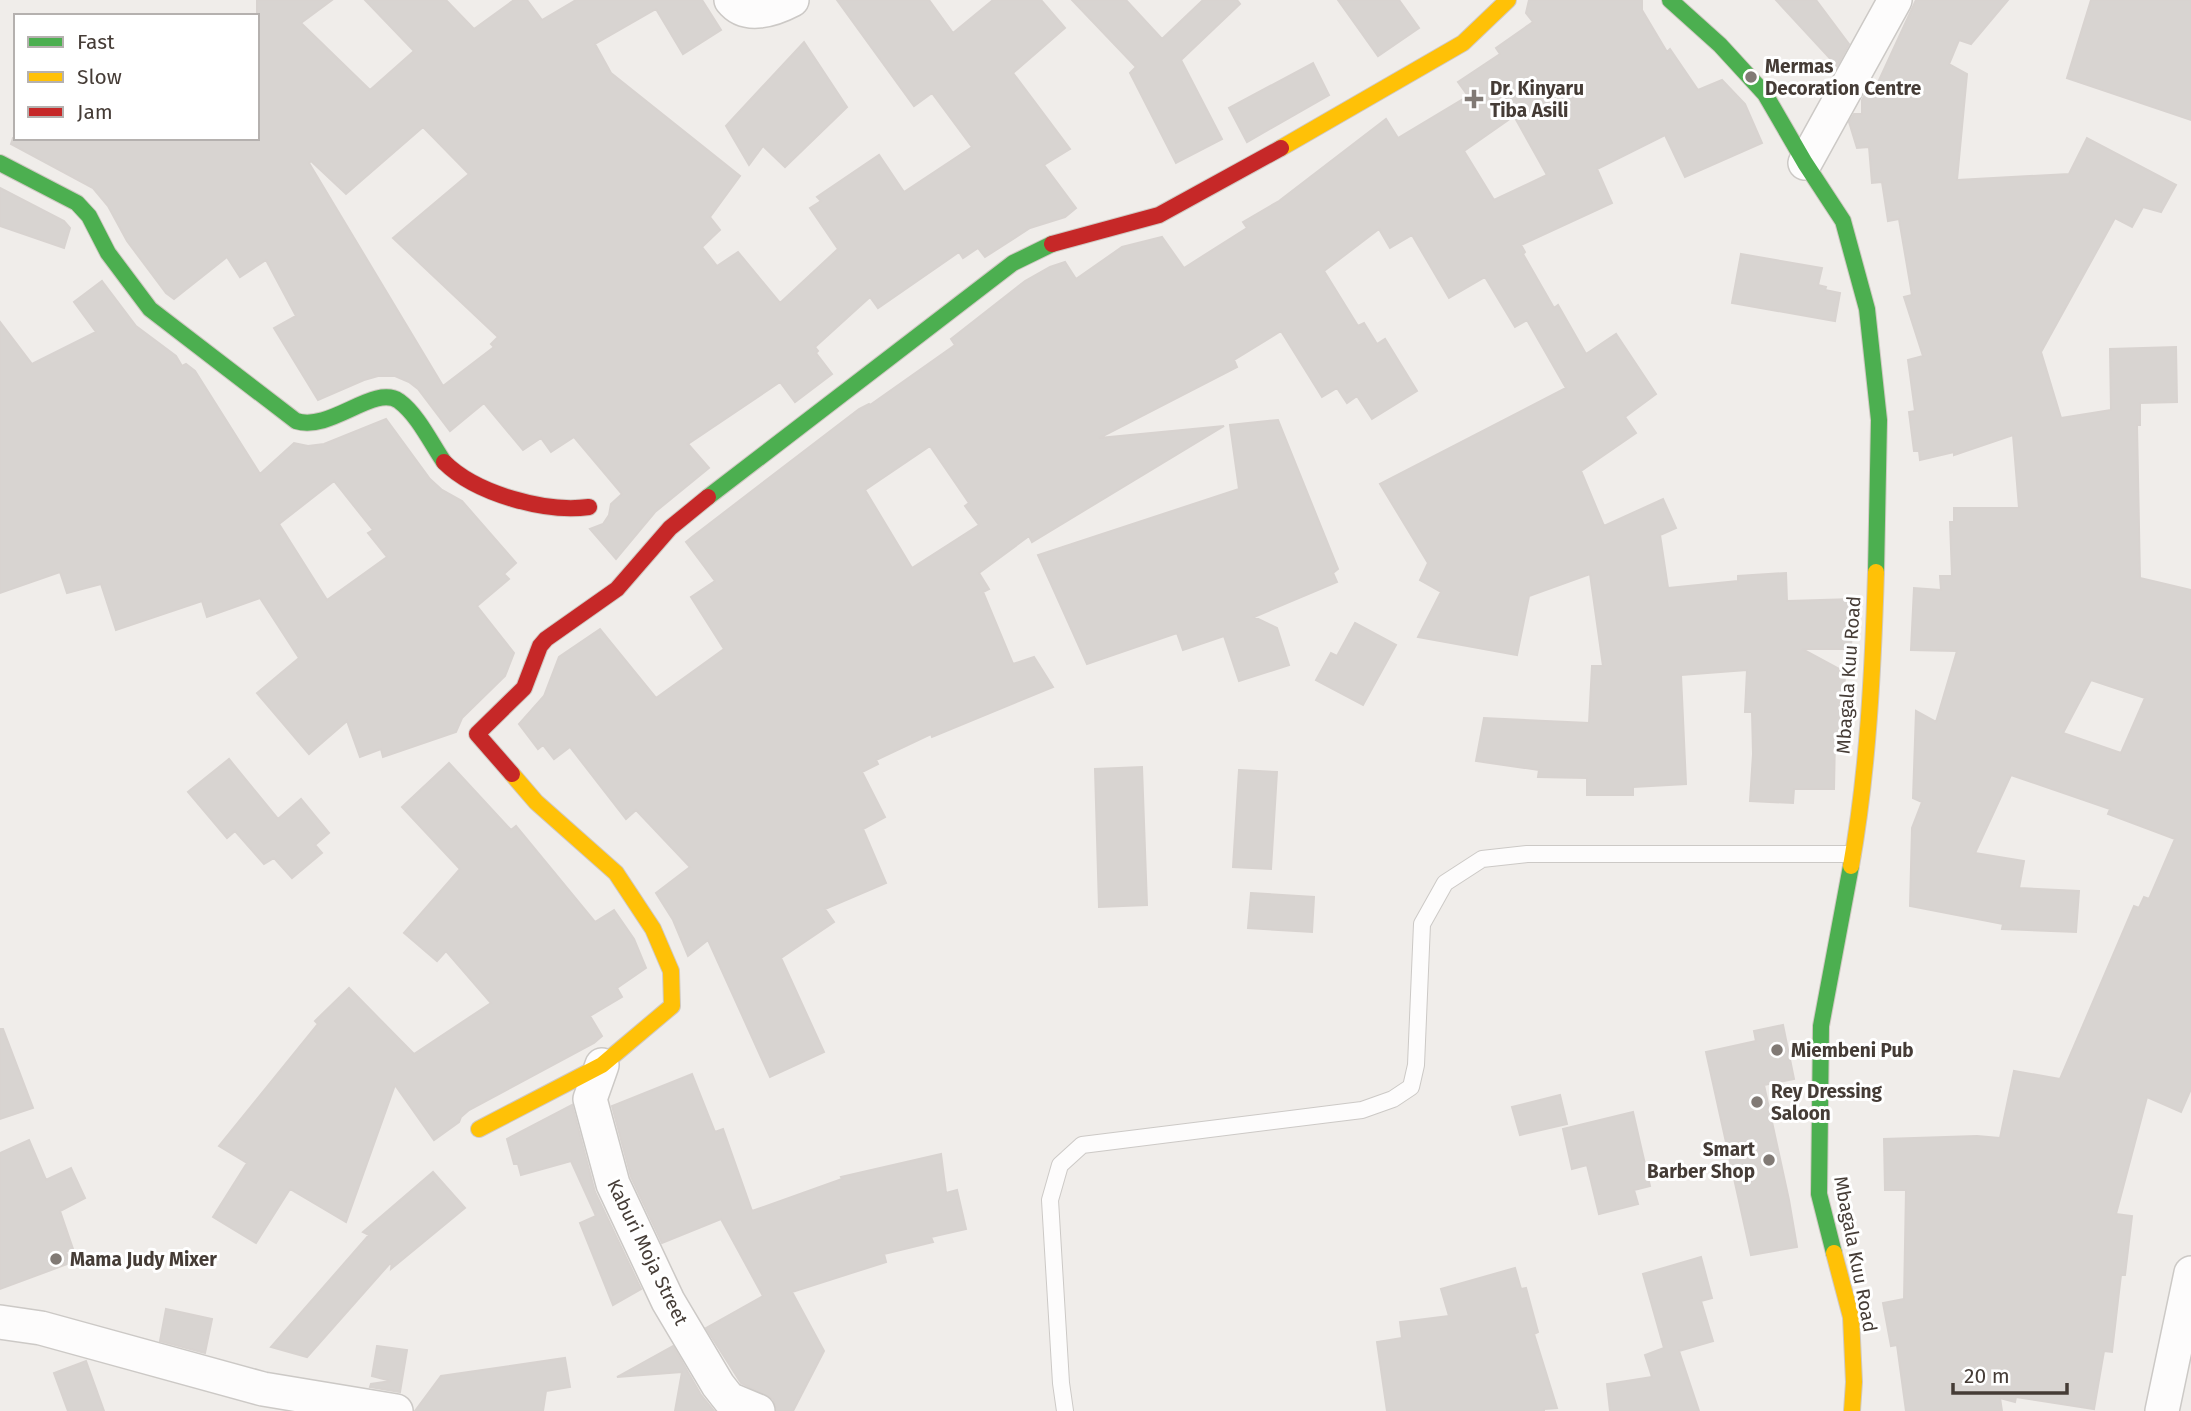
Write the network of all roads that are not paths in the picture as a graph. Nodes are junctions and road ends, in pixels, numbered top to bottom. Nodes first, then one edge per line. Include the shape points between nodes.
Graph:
1 (731, 0) edge
2 (792, 0) edge
3 (1508, 0) edge
4 (1670, 0) edge
5 (1895, 0) edge
6 (0, 163) edge
7 (1805, 163) junction
8 (589, 508) dead end
9 (1853, 854) junction
10 (602, 1065) junction
11 (479, 1129) dead end
12 (2191, 1273) edge
13 (0, 1322) edge
14 (396, 1411) edge
15 (758, 1411) edge
16 (1065, 1411) edge
17 (1852, 1411) edge
18 (2162, 1411) edge

1 - 2 street via 748,12
3 - 10 street via 1463,43 1159,215 1041,247 1013,263 678,520 616,589 540,646 524,688 477,734 536,802 616,873 653,929 671,971 672,1006
4 - 7 street, Mbagala Kuu Road via 1720,44 1765,94
5 - 7 street
6 - 8 street via 84,209 108,253 150,309 296,421 321,423 382,397 396,399 450,468 470,482 532,503
7 - 9 street, Mbagala Kuu Road via 1843,221 1867,309 1879,420 1874,641
9 - 16 lane via 1527,854 1482,859 1444,883 1422,924 1418,1037 1411,1087 1362,1110 1082,1145 1060,1166 1050,1200
9 - 17 street, Mbagala Kuu Road via 1821,1026 1819,1107 1819,1194 1851,1317
10 - 11 street
10 - 15 street, Kaburi Moja Street via 590,1099 612,1184 668,1301 718,1385 729,1399
12 - 18 street
13 - 14 street via 41,1328 263,1389

